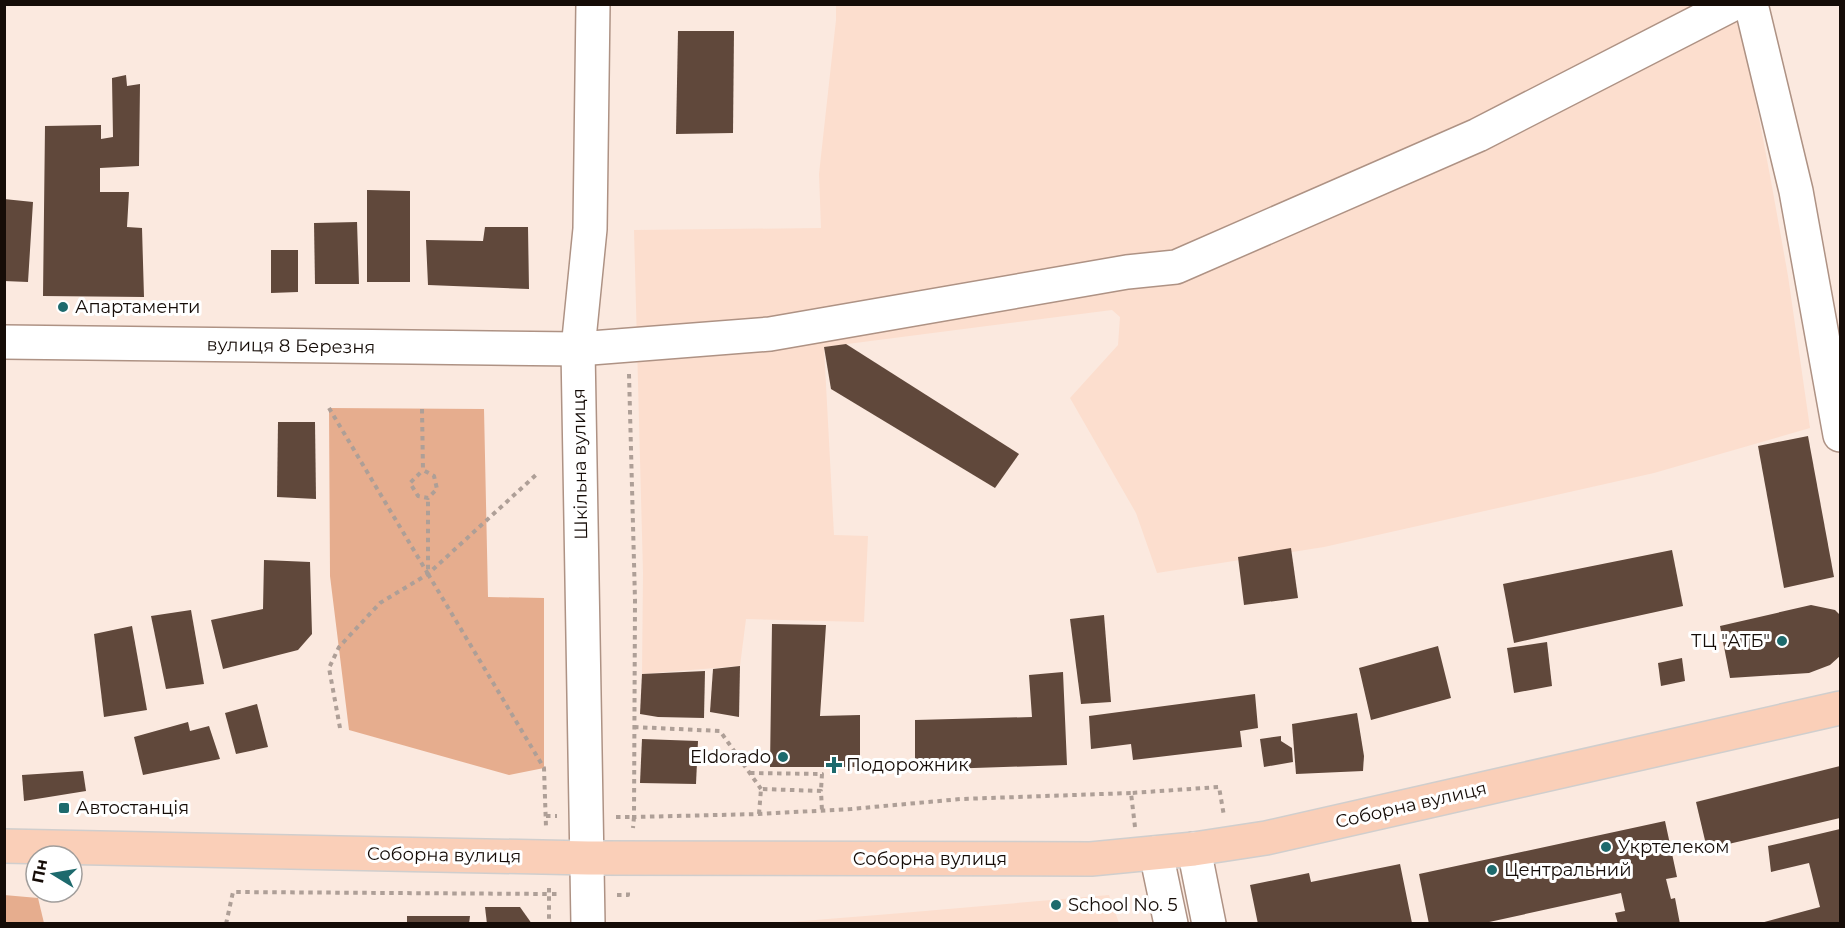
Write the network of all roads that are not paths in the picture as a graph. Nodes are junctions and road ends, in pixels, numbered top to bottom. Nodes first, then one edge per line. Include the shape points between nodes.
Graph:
1 (593, 4) edge
2 (1738, 5) edge
3 (4, 342) edge
4 (578, 349) junction
5 (1840, 435) edge
6 (1840, 708) edge
7 (4, 846) edge
8 (1194, 849) junction
9 (1156, 853) junction
10 (588, 858) junction
11 (588, 924) edge
12 (1171, 924) edge
13 (1209, 924) edge

1 - 4 street, Шкільна вулиця via 590,229
2 - 4 street, вулиця 8 Березня via 1478,135 1176,267 1127,272 770,334
2 - 5 street via 1796,191
3 - 4 street, вулиця 8 Березня
4 - 10 street, Шкільна вулиця
6 - 8 main road, Соборна вулиця via 1266,838
7 - 10 main road, Соборна вулиця
8 - 9 main road, Соборна вулиця
8 - 13 street
9 - 10 main road, Соборна вулиця via 1091,859
9 - 12 street
10 - 11 street, Шкільна вулиця

